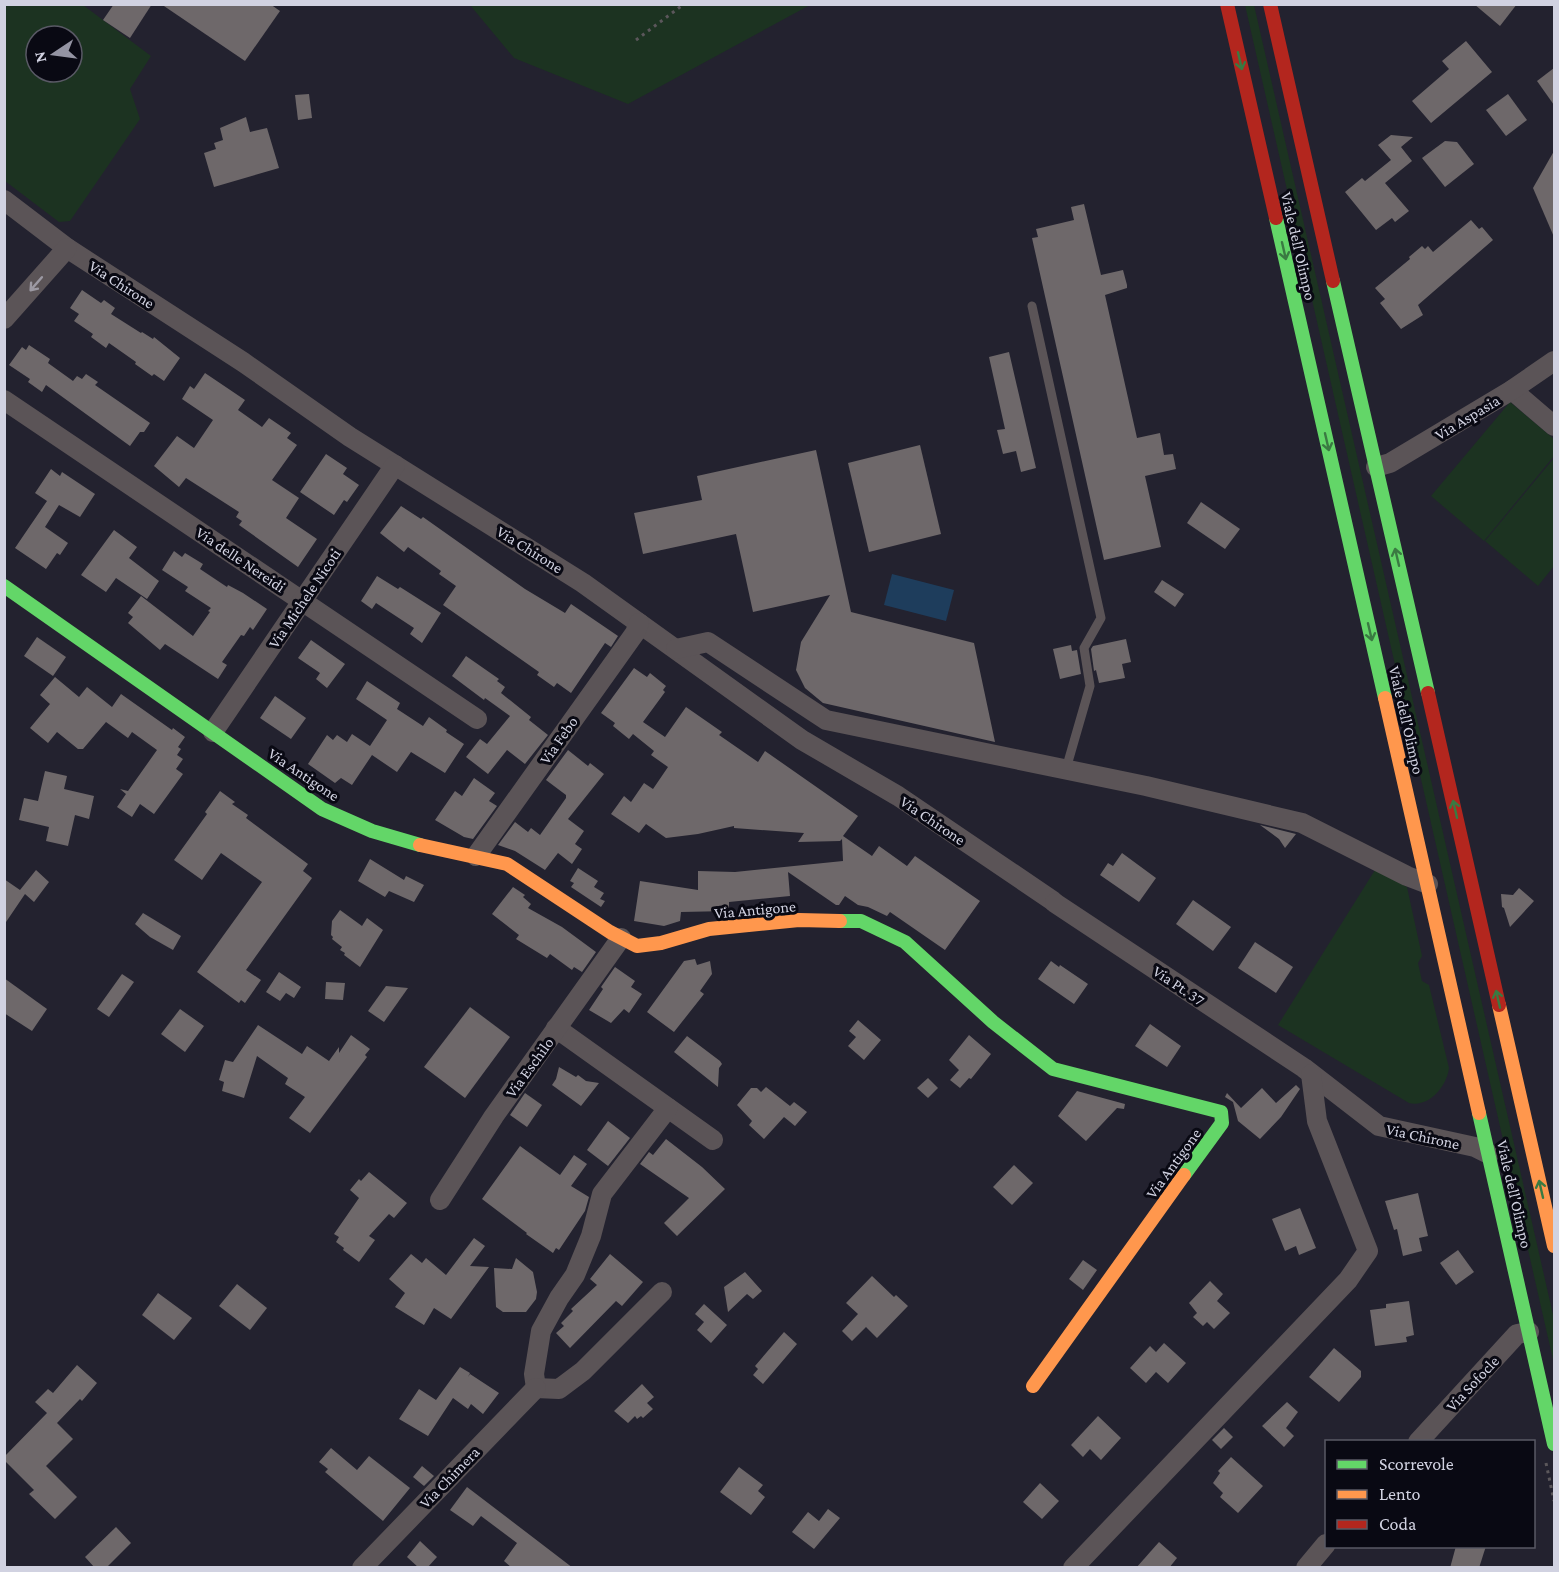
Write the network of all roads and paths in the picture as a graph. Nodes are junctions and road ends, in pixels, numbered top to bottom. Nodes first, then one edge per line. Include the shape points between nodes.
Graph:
1 (684, 4) edge
2 (1227, 4) edge
3 (1270, 4) edge
4 (636, 40) dead end
5 (4, 200) edge
6 (67, 248) junction
7 (1032, 306) dead end
8 (4, 319) edge
9 (1554, 361) edge
10 (1512, 390) junction
11 (4, 400) edge
12 (1554, 426) edge
13 (395, 465) junction
14 (1376, 466) junction
15 (4, 586) edge
16 (302, 600) junction
17 (639, 623) junction
18 (676, 649) junction
19 (477, 719) dead end
20 (213, 732) junction
21 (1066, 769) junction
22 (476, 856) junction
23 (1428, 884) junction
24 (1054, 902) joint
25 (621, 938) junction
26 (556, 1028) junction
27 (1307, 1071) junction
28 (668, 1108) junction
29 (713, 1140) dead end
30 (1489, 1154) junction
31 (440, 1200) dead end
32 (1554, 1246) edge
33 (662, 1292) dead end
34 (1529, 1332) junction
35 (1033, 1386) dead end
36 (536, 1388) junction
37 (1420, 1440) edge
38 (1554, 1444) edge
39 (1325, 1545) edge
40 (362, 1568) edge
41 (1073, 1568) edge
42 (1305, 1568) edge

1 - 4 path
2 -> 23 street, Viale dell'Olimpo
3 - 14 street, Viale dell'Olimpo
5 - 6 street, Via Chirone
6 -> 8 street
6 - 13 street, Via Chirone
7 - 21 lane via 1101,618 1083,648 1090,686
9 - 10 street, Via Aspasia
10 - 12 street
10 - 14 street, Via Aspasia via 1390,463
11 - 16 street, Via delle Nereidi
13 - 16 street, Via Michele Nicoti
13 - 17 street, Via Chirone via 583,583
32 -> 14 street, Viale dell'Olimpo
15 - 20 street, Via Antigone
16 - 19 street, Via delle Nereidi
16 - 20 street, Via Michele Nicoti
17 - 18 street, Via Chirone
17 - 22 street, Via Febo
18 - 21 street via 708,642 826,720
18 - 24 street, Via Chirone via 802,740 898,796
20 - 22 street, Via Antigone via 322,809 372,831
21 - 23 street via 1302,823
22 - 25 street, Via Antigone via 507,864
23 - 30 street, Viale dell'Olimpo
24 - 27 street, Via Pt. 37
25 - 26 street, Via Eschilo
25 - 35 street, Via Antigone via 637,946 709,929 799,920 861,921 905,942 993,1022 1053,1069 1221,1112 1222,1123
26 - 28 street
26 - 31 street, Via Eschilo
27 - 30 street, Via Chirone via 1378,1126 1475,1147
27 - 41 street via 1317,1120 1368,1251 1348,1280
28 - 29 street
28 - 36 street via 602,1194 591,1236 574,1275 541,1331 534,1374
30 - 34 street, Viale dell'Olimpo
33 - 36 street via 583,1371 559,1389
34 - 37 street, Via Sofocle via 1517,1334
34 - 38 street, Viale dell'Olimpo
36 - 40 street, Via Chimera
39 - 42 street

